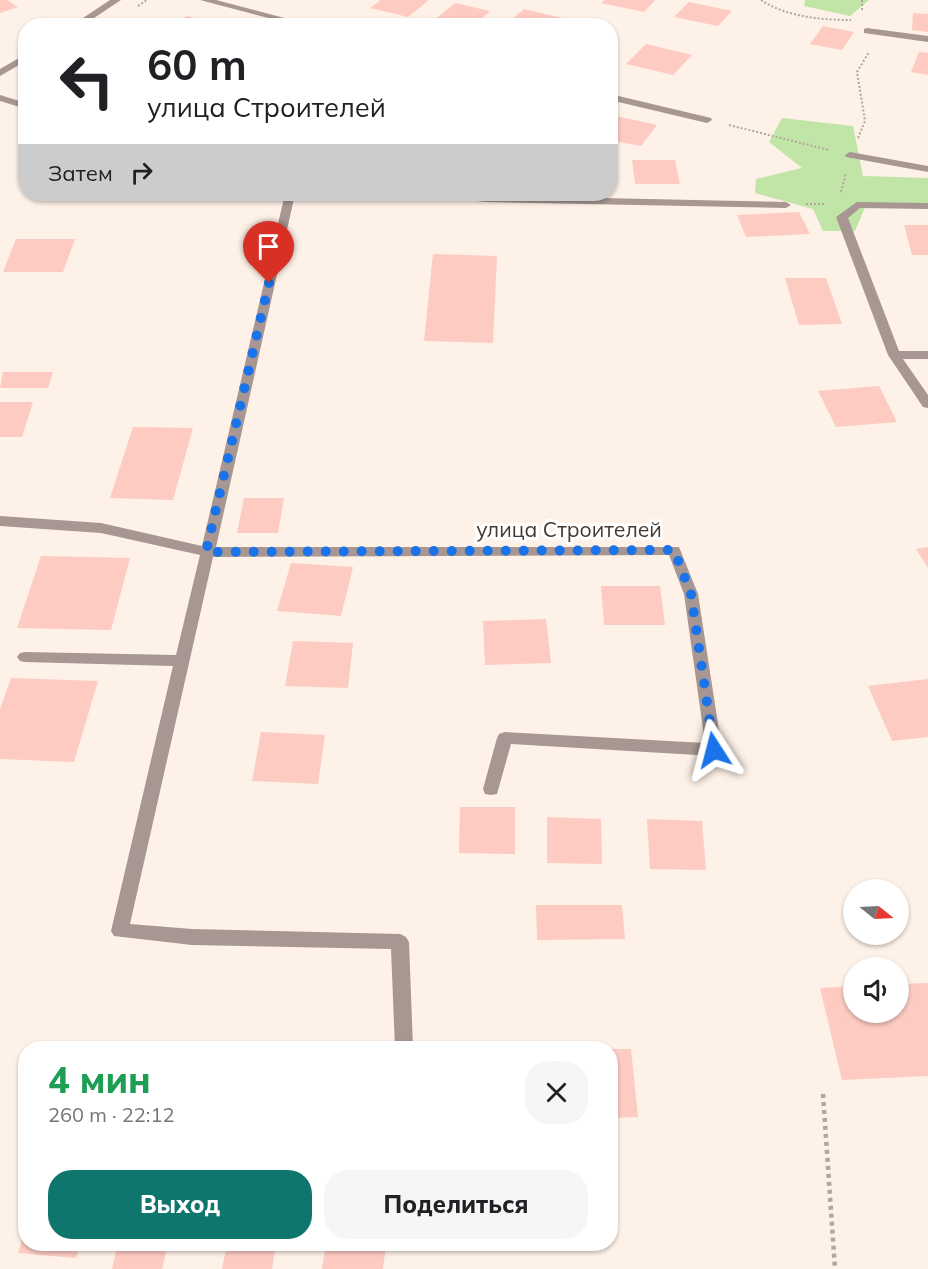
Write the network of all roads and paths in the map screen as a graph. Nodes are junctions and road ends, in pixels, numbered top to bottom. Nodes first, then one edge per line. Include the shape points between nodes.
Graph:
1 (114, 0) edge
2 (205, 0) edge
3 (761, 0) edge
4 (862, 0) edge
5 (87, 18) edge
6 (278, 18) edge
7 (861, 20) junction
8 (867, 31) junction
9 (928, 39) edge
10 (18, 62) edge
11 (0, 73) edge
12 (0, 98) edge
13 (618, 99) edge
14 (18, 104) edge
15 (707, 120) joint
16 (850, 155) junction
17 (928, 169) edge
18 (288, 201) edge
19 (587, 201) edge
20 (838, 204) junction
21 (786, 205) joint
22 (928, 206) edge
23 (842, 217) junction
24 (894, 355) junction
25 (928, 355) edge
26 (928, 404) edge
27 (0, 521) edge
28 (206, 552) junction
29 (25, 657) dead end
30 (181, 661) junction
31 (491, 789) dead end
32 (404, 1041) edge
33 (823, 1094) dead end
34 (835, 1269) edge

1 - 5 street
2 - 6 street
3 - 7 path via 783,10 833,21
4 - 7 path
7 - 8 path
8 - 9 street
8 - 16 path via 868,55 857,72 865,121
10 - 11 street
12 - 14 street
13 - 15 street
15 - 16 path
16 - 17 street
16 - 20 path
18 - 28 street
19 - 21 street
20 - 21 path
20 - 23 path
22 - 23 street via 857,206
23 - 24 street
24 - 25 street
24 - 26 street
27 - 28 street, улица Строителей via 101,528
28 - 30 street
28 - 31 street, улица Строителей via 674,550 691,594 714,750 505,738
29 - 30 street
30 - 32 street via 120,931 192,937 400,942
33 - 34 path

